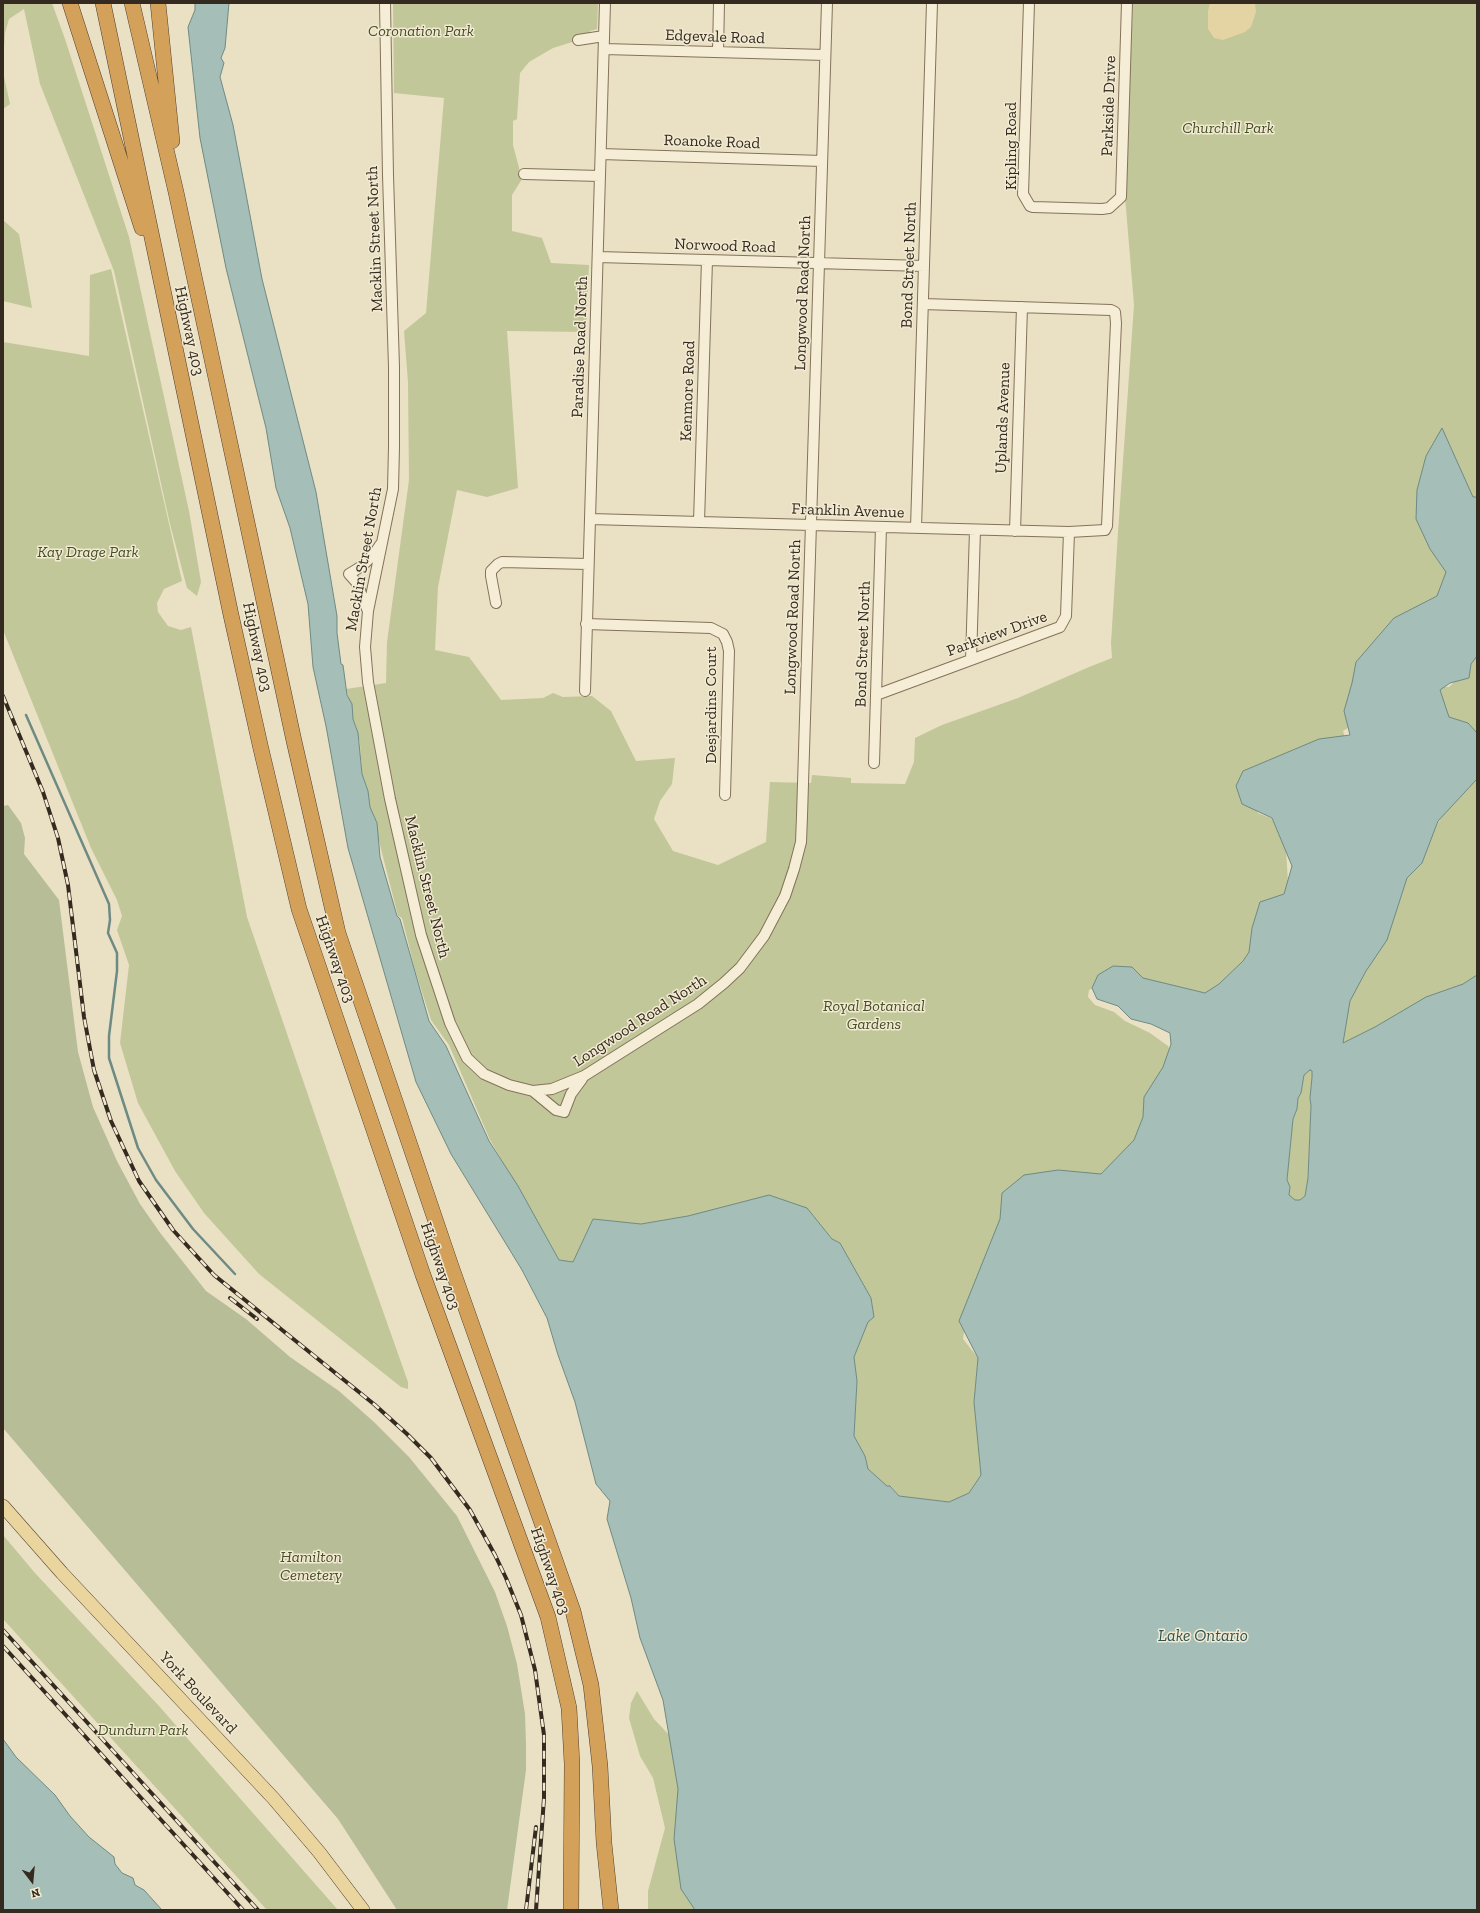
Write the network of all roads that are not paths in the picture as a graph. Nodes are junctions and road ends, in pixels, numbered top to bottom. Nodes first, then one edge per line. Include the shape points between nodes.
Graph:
1 (70, 3) edge
2 (103, 3) edge
3 (132, 3) edge
4 (158, 3) edge
5 (385, 3) edge
6 (605, 3) edge
7 (719, 3) edge
8 (827, 3) edge
9 (932, 3) edge
10 (1029, 3) edge
11 (1127, 3) edge
12 (604, 36) junction
13 (578, 40) dead end
14 (604, 49) junction
15 (718, 52) junction
16 (825, 55) junction
17 (601, 154) junction
18 (822, 160) junction
19 (524, 174) dead end
20 (600, 176) junction
21 (176, 192) junction
22 (1112, 206) joint
23 (598, 257) junction
24 (707, 260) junction
25 (819, 263) junction
26 (924, 266) junction
27 (163, 295) junction
28 (923, 304) junction
29 (1022, 307) junction
30 (590, 519) junction
31 (699, 522) junction
32 (811, 525) junction
33 (881, 527) junction
34 (916, 528) junction
35 (975, 530) junction
36 (1015, 531) junction
37 (1069, 532) junction
38 (383, 540) junction
39 (588, 564) junction
40 (496, 603) dead end
41 (368, 611) junction
42 (586, 624) junction
43 (971, 660) junction
44 (584, 691) dead end
45 (876, 695) junction
46 (874, 763) dead end
47 (726, 794) dead end
48 (584, 1076) junction
49 (531, 1090) junction
50 (3, 1506) edge
51 (362, 1910) edge
52 (571, 1910) edge
53 (612, 1910) edge

1 - 27 highway
2 - 27 highway, Highway 403 via 144,192
3 - 21 highway, Highway 403
4 - 21 highway
5 - 38 street, Macklin Street North via 394,447 393,489
6 - 12 street, Paradise Road North
7 - 15 street
8 - 16 street, Longwood Road North
9 - 26 street, Bond Street North
10 - 22 street, Kipling Road via 1023,194 1033,207 1102,209
11 - 22 street, Parkside Drive via 1121,198
12 - 13 street
12 - 14 street, Paradise Road North
14 - 15 street, Edgevale Road
14 - 17 street, Paradise Road North
15 - 16 street, Edgevale Road
16 - 18 street, Longwood Road North
17 - 18 street, Roanoke Road
17 - 20 street, Paradise Road North
18 - 25 street, Longwood Road North
19 - 20 street
20 - 23 street, Paradise Road North
21 - 53 highway, Highway 403 via 258,578 338,933 451,1266 573,1611 591,1685
23 - 24 street, Norwood Road
23 - 30 street, Paradise Road North
24 - 25 street, Norwood Road
24 - 31 street, Kenmore Road
25 - 26 street, Norwood Road
25 - 32 street, Longwood Road North
26 - 28 street, Bond Street North
27 - 52 highway, Highway 403 via 231,615 299,909 423,1275 548,1617 569,1708 572,1764
28 - 29 street
28 - 34 street, Bond Street North
29 - 36 street, Uplands Avenue
29 - 37 street, Franklin Avenue via 1115,312 1107,526 1104,530
30 - 31 street, Franklin Avenue
30 - 39 street, Paradise Road North
31 - 32 street, Franklin Avenue
32 - 33 street, Franklin Avenue
32 - 48 street, Longwood Road North via 802,816 800,842 785,896 764,936 740,968 724,984 698,1004
33 - 34 street, Franklin Avenue
33 - 45 street, Bond Street North
34 - 35 street, Franklin Avenue
35 - 36 street, Franklin Avenue
35 - 43 street
36 - 37 street, Franklin Avenue
37 - 43 street, Parkview Drive via 1066,616 1063,624 1056,629
38 - 41 street, Macklin Street North
38 - 41 street via 374,554 349,574 358,583
39 - 40 street via 502,562 492,571 491,576
39 - 42 street, Paradise Road North
41 - 49 street, Macklin Street North via 365,647 368,682 390,799 421,935 450,1023 467,1058 484,1074 509,1085
42 - 44 street, Paradise Road North
42 - 47 street, Desjardins Court via 711,628 723,634 729,651
43 - 45 street, Parkview Drive
45 - 46 street, Bond Street North
48 - 49 street, Longwood Road North via 552,1089
48 - 49 street via 571,1094 564,1112 556,1110
50 - 51 main road, York Boulevard via 62,1573 274,1800 319,1852

